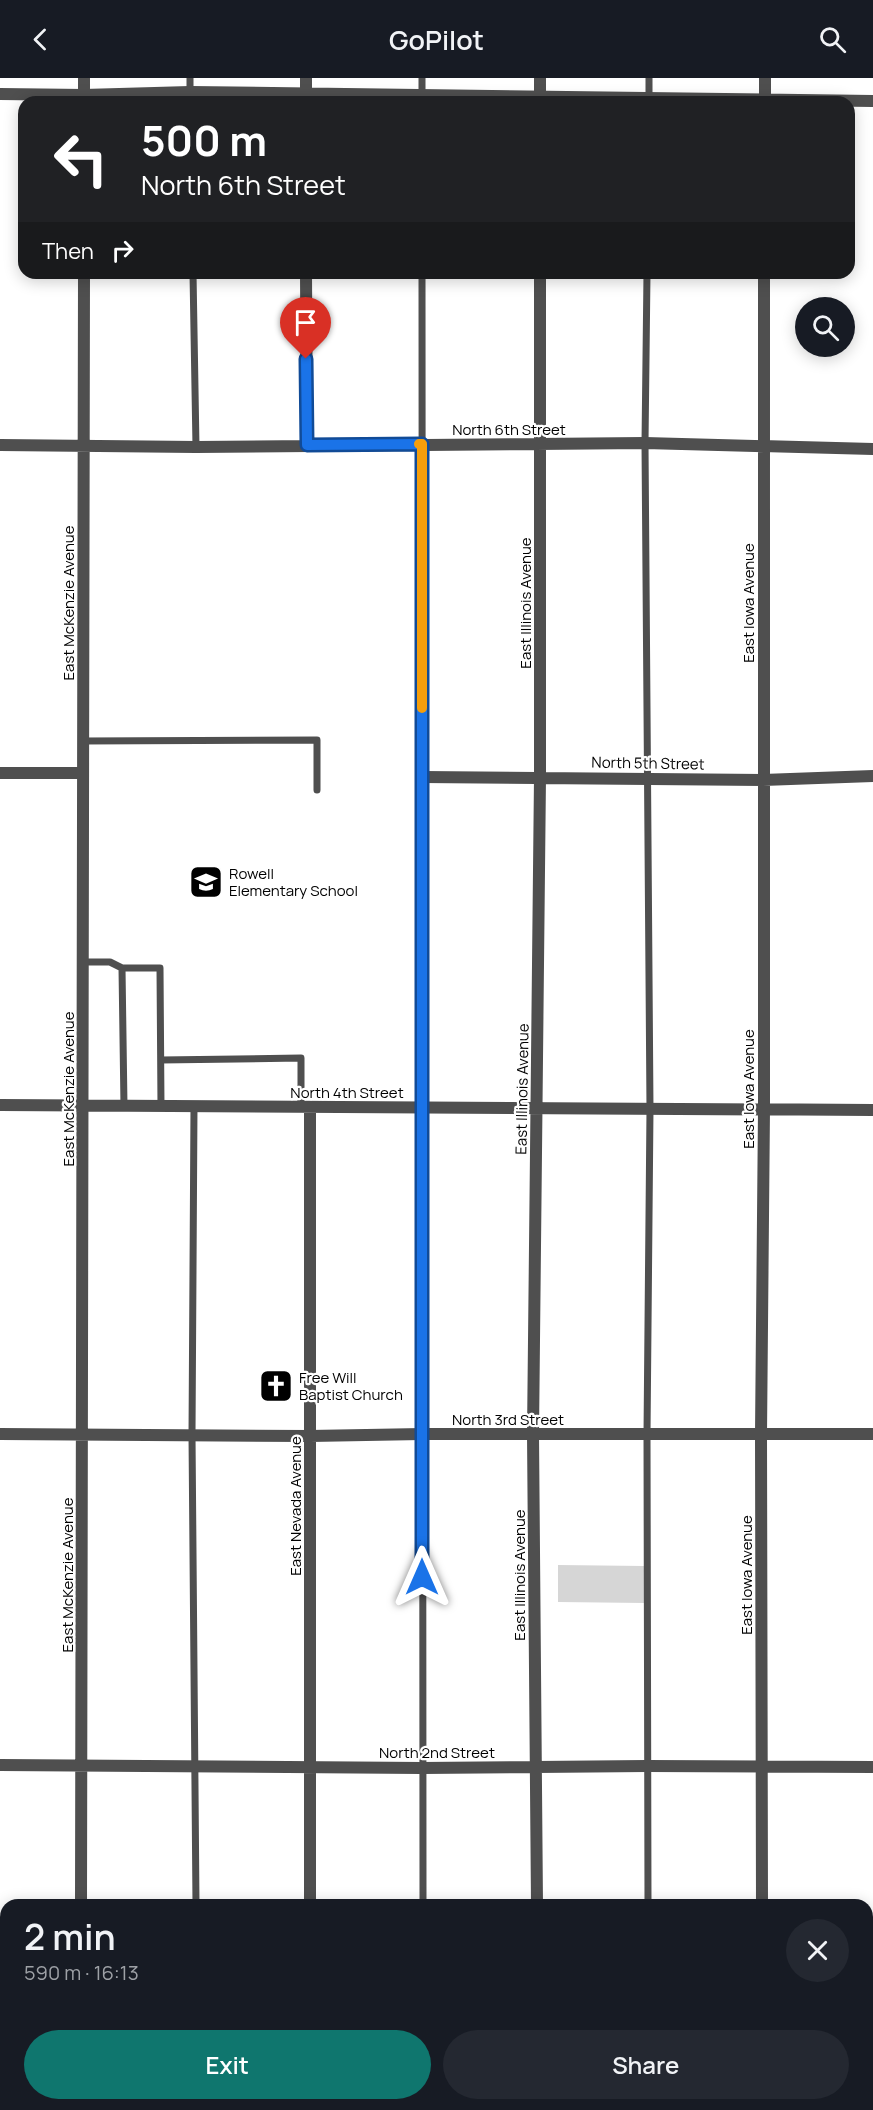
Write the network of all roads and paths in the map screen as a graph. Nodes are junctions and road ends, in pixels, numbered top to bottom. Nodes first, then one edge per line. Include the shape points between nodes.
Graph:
1 (84, 78) edge
2 (190, 78) edge
3 (306, 78) edge
4 (422, 78) edge
5 (540, 78) edge
6 (649, 78) edge
7 (765, 78) edge
8 (0, 94) edge
9 (42, 96) edge
10 (84, 96) edge
11 (190, 96) edge
12 (306, 96) edge
13 (422, 96) edge
14 (540, 96) edge
15 (649, 96) edge
16 (765, 96) edge
17 (855, 101) edge
18 (873, 101) edge
19 (84, 279) edge
20 (193, 279) edge
21 (306, 279) edge
22 (422, 279) edge
23 (540, 279) edge
24 (647, 279) edge
25 (764, 279) edge
26 (645, 443) junction
27 (422, 444) junction
28 (541, 444) junction
29 (0, 445) edge
30 (307, 445) junction
31 (84, 446) junction
32 (764, 446) junction
33 (196, 447) junction
34 (873, 449) edge
35 (83, 741) junction
36 (0, 773) edge
37 (83, 773) junction
38 (873, 776) edge
39 (422, 777) junction
40 (540, 777) junction
41 (647, 778) junction
42 (763, 780) junction
43 (317, 790) dead end
44 (83, 963) junction
45 (122, 968) junction
46 (161, 1060) junction
47 (0, 1105) edge
48 (82, 1106) junction
49 (124, 1106) junction
50 (161, 1106) junction
51 (194, 1106) junction
52 (306, 1107) junction
53 (423, 1107) junction
54 (537, 1108) junction
55 (650, 1109) junction
56 (764, 1109) junction
57 (873, 1110) edge
58 (0, 1434) edge
59 (82, 1434) junction
60 (422, 1434) junction
61 (533, 1434) junction
62 (647, 1434) junction
63 (761, 1434) junction
64 (873, 1434) edge
65 (192, 1435) junction
66 (310, 1436) junction
67 (0, 1765) edge
68 (82, 1765) junction
69 (195, 1765) junction
70 (309, 1766) junction
71 (647, 1766) junction
72 (536, 1767) junction
73 (761, 1767) junction
74 (873, 1767) edge
75 (422, 1768) junction
76 (81, 1899) edge
77 (196, 1899) edge
78 (310, 1899) edge
79 (423, 1899) edge
80 (537, 1899) edge
81 (648, 1899) edge
82 (762, 1899) edge

1 - 10 street
2 - 11 lane
3 - 12 street
4 - 13 lane
5 - 14 street
6 - 15 lane
7 - 16 street
8 - 9 street
17 - 18 street
19 - 31 street, East McKenzie Avenue
20 - 33 lane
21 - 30 street
22 - 27 lane
23 - 28 street, East Illinois Avenue
24 - 26 lane
25 - 32 street, East Iowa Avenue
26 - 28 street, North 6th Street
26 - 32 street, North 6th Street
26 - 41 lane
27 - 28 street, North 6th Street
27 - 30 street, North 6th Street
27 - 39 lane
28 - 40 street, East Illinois Avenue
29 - 31 street, North 6th Street
30 - 33 street, North 6th Street
31 - 33 street, North 6th Street
31 - 35 street, East McKenzie Avenue
32 - 34 street, North 6th Street
32 - 42 street, East Iowa Avenue
35 - 37 street, East McKenzie Avenue
35 - 43 lane via 317,740
36 - 37 street
37 - 44 street, East McKenzie Avenue
38 - 42 street, North 5th Street
39 - 40 street, North 5th Street
39 - 53 lane
40 - 41 street, North 5th Street
40 - 54 street, East Illinois Avenue
41 - 42 street, North 5th Street
41 - 55 lane
42 - 56 street, East Iowa Avenue
44 - 45 lane via 110,963
44 - 48 street, East McKenzie Avenue
45 - 46 lane via 160,968
45 - 49 lane
46 - 50 lane
46 - 52 lane via 301,1058
47 - 48 street, North 4th Street
48 - 49 street, North 4th Street
48 - 59 street, East McKenzie Avenue
49 - 50 street, North 4th Street
50 - 51 street, North 4th Street
51 - 52 street, North 4th Street
51 - 65 lane
52 - 53 street, North 4th Street
52 - 66 street, East Nevada Avenue
53 - 54 street, North 4th Street
53 - 60 lane
54 - 55 street, North 4th Street
54 - 61 street, East Illinois Avenue
55 - 56 street, North 4th Street
55 - 62 lane
56 - 57 street, North 4th Street
56 - 63 street, East Iowa Avenue
58 - 59 street, North 3rd Street
59 - 65 street, North 3rd Street
59 - 68 street, East McKenzie Avenue
60 - 61 street, North 3rd Street
60 - 66 street, North 3rd Street
60 - 75 lane
61 - 62 street, North 3rd Street
61 - 72 street, East Illinois Avenue
62 - 63 street, North 3rd Street
62 - 71 lane
63 - 64 street, North 3rd Street
63 - 73 street, East Iowa Avenue
65 - 66 street, North 3rd Street
65 - 69 lane
66 - 70 street, East Nevada Avenue
67 - 68 street, North 2nd Street
68 - 69 street, North 2nd Street
68 - 76 street, East McKenzie Avenue
69 - 70 street, North 2nd Street
69 - 77 lane
70 - 75 street, North 2nd Street
70 - 78 street, East Nevada Avenue
71 - 72 street, North 2nd Street
71 - 73 street, North 2nd Street
71 - 81 lane
72 - 75 street, North 2nd Street
72 - 80 street, East Illinois Avenue
73 - 74 street, North 2nd Street
73 - 82 street, East Iowa Avenue
75 - 79 lane

